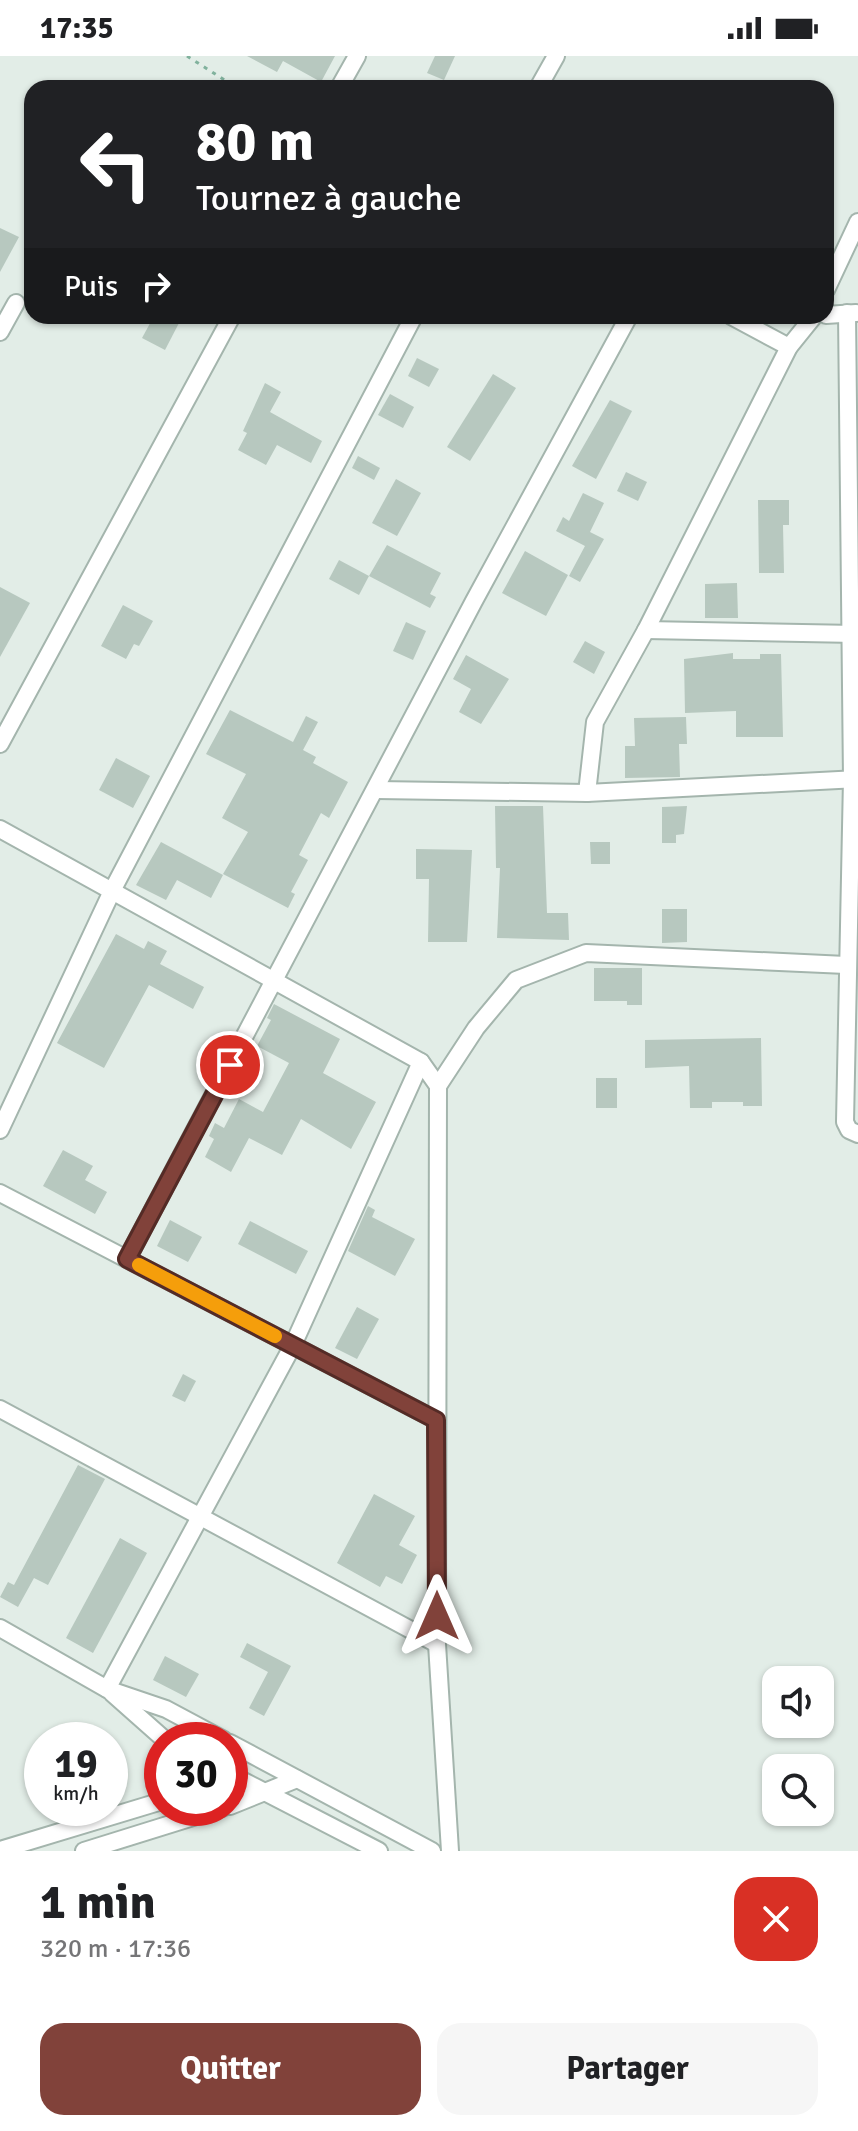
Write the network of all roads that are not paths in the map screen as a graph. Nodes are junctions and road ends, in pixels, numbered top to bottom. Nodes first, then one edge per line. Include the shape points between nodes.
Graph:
1 (357, 56) edge
2 (556, 56) edge
3 (344, 80) edge
4 (542, 80) edge
5 (858, 222) edge
6 (834, 273) edge
7 (16, 303) dead end
8 (852, 313) edge
9 (228, 324) edge
10 (410, 324) edge
11 (625, 324) edge
12 (746, 324) edge
13 (808, 324) edge
14 (0, 332) edge
15 (789, 347) junction
16 (853, 468) edge
17 (646, 630) junction
18 (853, 634) edge
19 (0, 744) edge
20 (855, 779) edge
21 (377, 790) junction
22 (587, 793) junction
23 (0, 829) edge
24 (113, 889) junction
25 (846, 965) junction
26 (274, 982) junction
27 (421, 1062) junction
28 (438, 1086) junction
29 (0, 1130) edge
30 (858, 1134) edge
31 (0, 1193) edge
32 (127, 1259) junction
33 (293, 1345) junction
34 (0, 1409) edge
35 (436, 1420) junction
36 (201, 1517) junction
37 (0, 1628) edge
38 (437, 1644) junction
39 (107, 1689) junction
40 (145, 1722) edge
41 (190, 1722) edge
42 (248, 1753) edge
43 (265, 1762) junction
44 (248, 1770) edge
45 (297, 1779) junction
46 (248, 1784) edge
47 (268, 1793) junction
48 (248, 1800) edge
49 (80, 1826) edge
50 (83, 1826) edge
51 (164, 1826) edge
52 (0, 1850) edge
53 (87, 1850) edge
54 (379, 1851) edge
55 (432, 1851) edge
56 (450, 1851) edge

1 - 3 street
2 - 4 street
5 - 6 street
7 - 14 street
8 - 16 street
9 - 19 street
10 - 24 street
11 - 21 street
12 - 15 street
13 - 15 street
15 - 17 street
16 - 18 street
17 - 18 street
17 - 22 street via 595,722
18 - 20 street
20 - 22 street
20 - 25 street
21 - 22 street
21 - 26 street
23 - 24 street
24 - 26 street
24 - 29 street
25 - 28 street via 586,953 516,980
25 - 30 street via 845,1122
26 - 27 street
26 - 32 street
27 - 28 street
27 - 33 street
28 - 35 street
31 - 32 street
32 - 33 street
33 - 35 street
33 - 36 street
34 - 36 street
35 - 38 street
36 - 38 street
36 - 39 street
37 - 39 street
38 - 56 street
39 - 40 street
39 - 41 street
42 - 43 street
43 - 44 street
43 - 45 street
45 - 47 street
45 - 55 street
46 - 47 street
47 - 48 street
47 - 54 street
49 - 52 street
50 - 53 street
51 - 53 street

